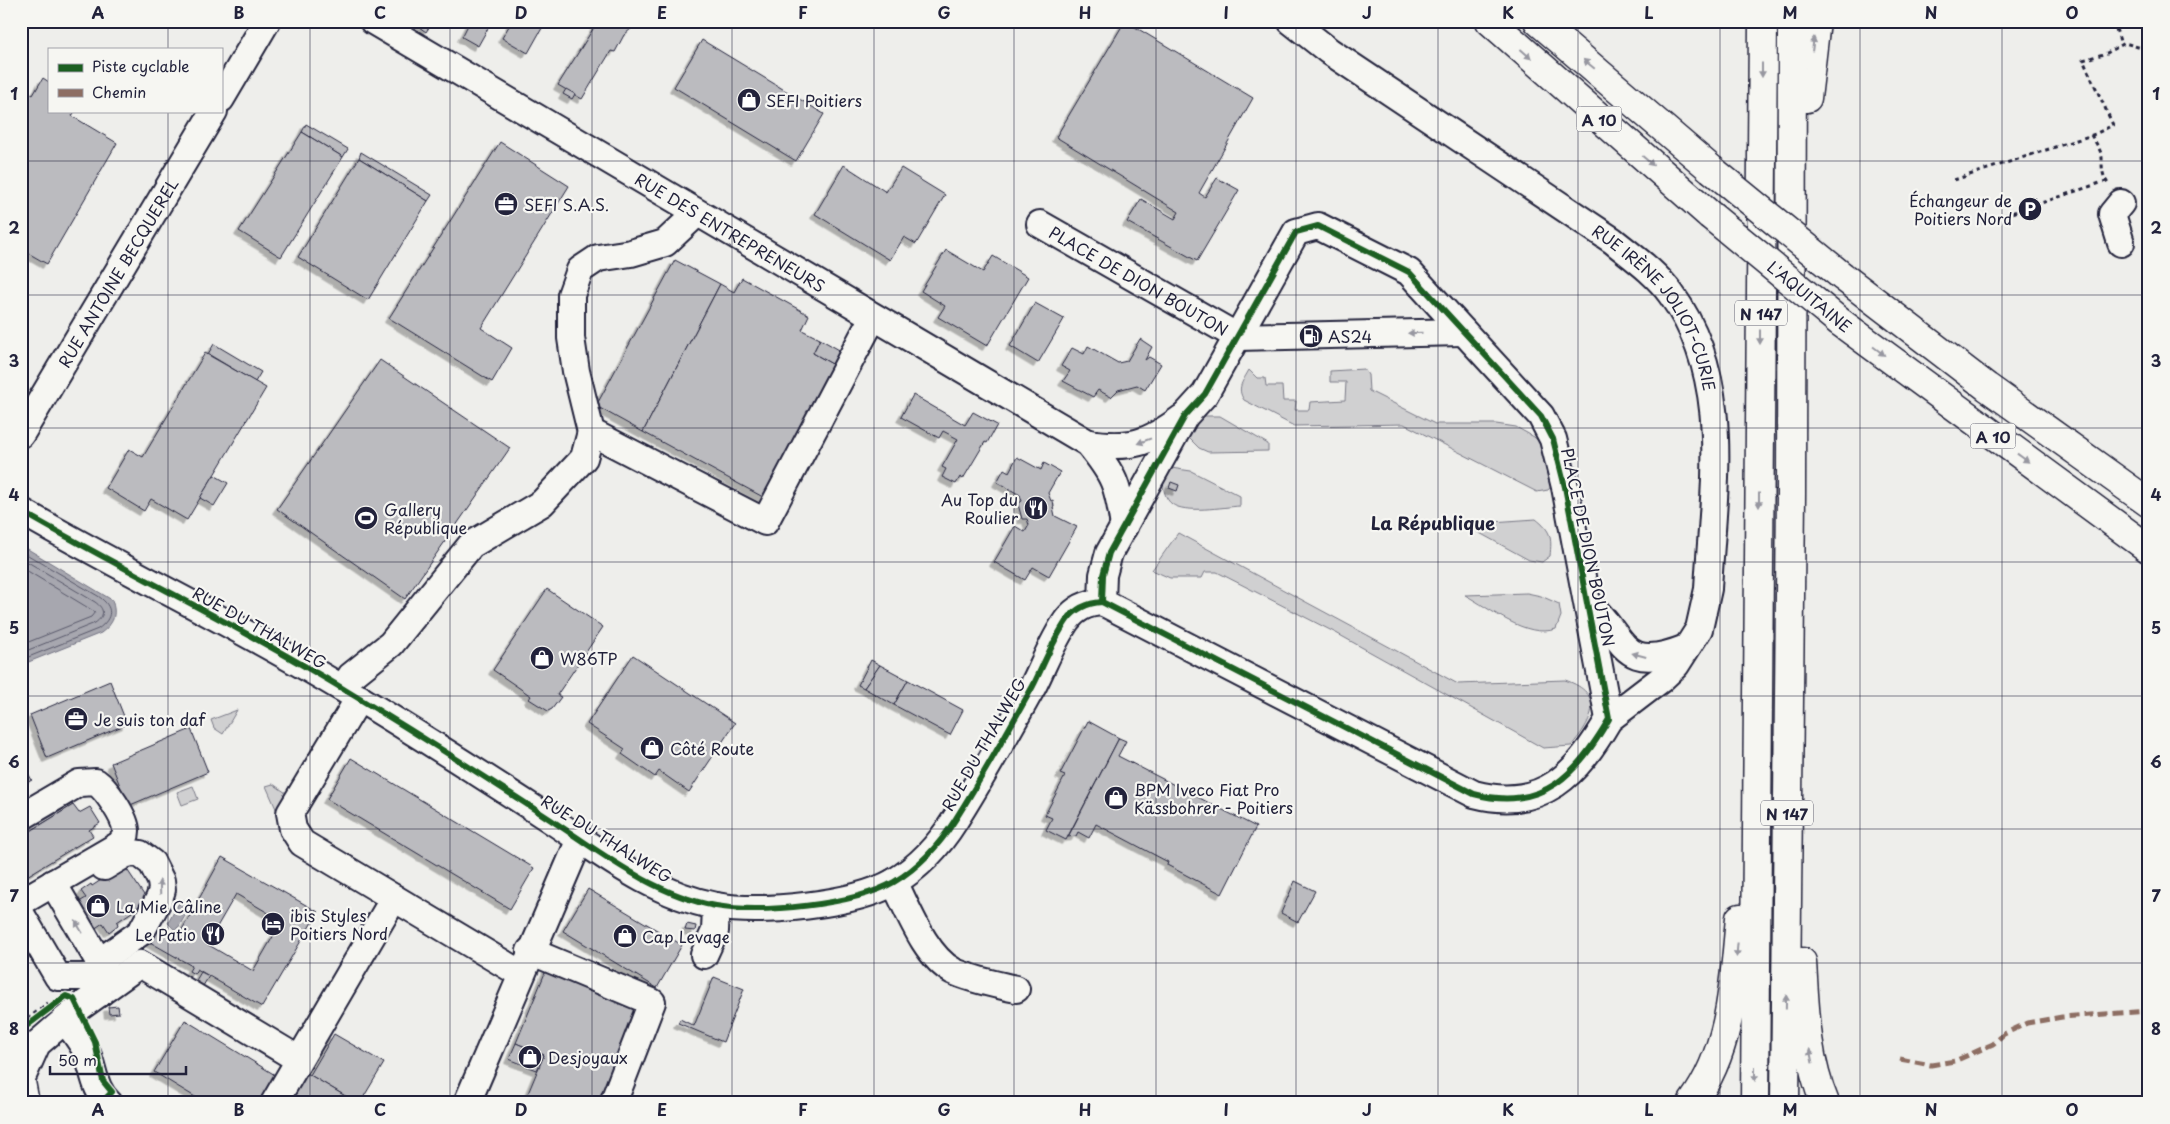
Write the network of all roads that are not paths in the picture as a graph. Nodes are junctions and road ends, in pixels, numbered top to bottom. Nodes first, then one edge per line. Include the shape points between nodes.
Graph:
1 (267, 21) edge
2 (373, 21) edge
3 (1291, 21) edge
4 (1490, 21) edge
5 (1538, 21) edge
6 (1763, 21) edge
7 (1792, 21) edge
8 (1816, 21) edge
9 (222, 96) edge
10 (213, 112) edge
11 (2121, 203) road end
12 (697, 213) junction
13 (1040, 224) dead end
14 (2121, 243) dead end
15 (1842, 267) junction
16 (873, 317) junction
17 (1463, 332) junction
18 (1238, 337) junction
19 (1185, 416) junction
20 (591, 432) junction
21 (21, 434) edge
22 (1088, 443) junction
23 (2149, 484) edge
24 (1790, 494) junction
25 (2149, 503) edge
26 (21, 510) edge
27 (1790, 524) junction
28 (1124, 527) junction
29 (2149, 549) edge
30 (1102, 602) junction
31 (1587, 602) junction
32 (1758, 605) junction
33 (1686, 648) junction
34 (351, 693) junction
35 (1609, 719) junction
36 (21, 817) edge
37 (21, 826) edge
38 (580, 839) junction
39 (894, 882) junction
40 (56, 887) junction
41 (394, 898) junction
42 (21, 902) edge
43 (716, 906) junction
44 (21, 914) edge
45 (704, 955) dead end
46 (99, 962) junction
47 (525, 962) junction
48 (106, 989) junction
49 (1016, 989) dead end
50 (62, 1011) junction
51 (26, 1041) edge
52 (298, 1059) junction
53 (21, 1081) edge
54 (26, 1103) edge
55 (109, 1103) edge
56 (274, 1103) edge
57 (467, 1103) edge
58 (613, 1103) edge
59 (1692, 1103) edge
60 (1755, 1103) edge
61 (1785, 1103) edge
62 (1825, 1103) edge

1 - 9 street
2 - 12 street, RUE DES ENTREPRENEURS
3 - 33 street, RUE IRÈNE JOLIOT-CURIE via 1329,51 1612,240 1648,268 1688,321 1703,354 1712,390 1715,425 1708,589 1700,629
4 -> 29 main road, L'AQUITAINE / A 10, bridge via 1710,215 1840,322
15 -> 5 main road, A 10
6 -> 32 main road, N 147
7 - 24 main road, N 147
24 -> 8 main road via 1801,415 1803,169 1806,100
10 - 21 street, RUE ANTOINE BECQUEREL
11 - 14 street via 2112,214
12 - 16 street, RUE DES ENTREPRENEURS
12 - 20 street via 665,243 598,258 580,270 571,295 571,338
13 - 18 street, PLACE DE DION BOUTON
15 - 23 main road
15 - 25 main road, A 10 via 1987,387
16 - 20 street via 765,522
16 - 22 street, RUE DES ENTREPRENEURS
17 -> 18 street
17 - 18 street, PLACE DE DION BOUTON via 1409,272 1318,226 1296,232
17 - 31 street, PLACE DE DION BOUTON via 1541,416 1553,439
18 - 19 street, PLACE DE DION BOUTON via 1205,394
19 -> 22 street via 1139,444 1108,446
19 - 28 street, PLACE DE DION BOUTON
20 - 34 street via 584,458 542,503 471,545 391,644 351,676
22 - 28 street via 1110,470 1120,495
24 - 27 main road, N 147
26 - 34 street, RUE DU THALWEG
61 -> 27 main road, N 147
62 -> 27 main road via 1808,1042 1802,960 1802,613
28 - 30 street, PLACE DE DION BOUTON via 1109,553 1103,575
30 - 35 street via 1474,794 1495,800 1542,792 1562,780 1581,762
30 - 39 street, RUE DU THALWEG via 1079,608 1068,619 954,822 929,854
33 -> 31 street via 1654,657 1629,652 1614,636 1606,620
31 - 35 street, PLACE DE DION BOUTON
32 -> 59 main road via 1747,700 1742,892 1733,993 1721,1050
32 -> 60 main road, N 147
33 - 35 street, RUE IRÈNE JOLIOT-CURIE via 1660,680
34 - 38 street, RUE DU THALWEG
34 - 41 street via 290,813 293,830 302,842
36 - 40 street via 88,781 104,787 124,822 125,839 119,845
37 - 40 street via 74,798 92,799 99,805 108,822 106,833 100,842 62,864
38 - 43 street, RUE DU THALWEG via 673,895
38 - 47 street
39 - 43 street, RUE DU THALWEG via 842,899 778,909
39 - 49 street via 921,936 952,970
40 - 42 street
46 -> 40 street
46 -> 40 street via 141,932 159,899 161,881 152,863 140,854 132,853
41 - 47 street
41 - 52 street
43 - 45 street via 715,931
44 - 48 street via 58,977 89,977
46 - 48 street
47 - 57 street
47 - 58 street via 652,1002
48 - 50 street
48 - 52 street via 140,964
50 - 51 street
50 - 55 street via 81,1040 94,1080
51 - 53 street
52 - 56 street
53 - 54 main road

